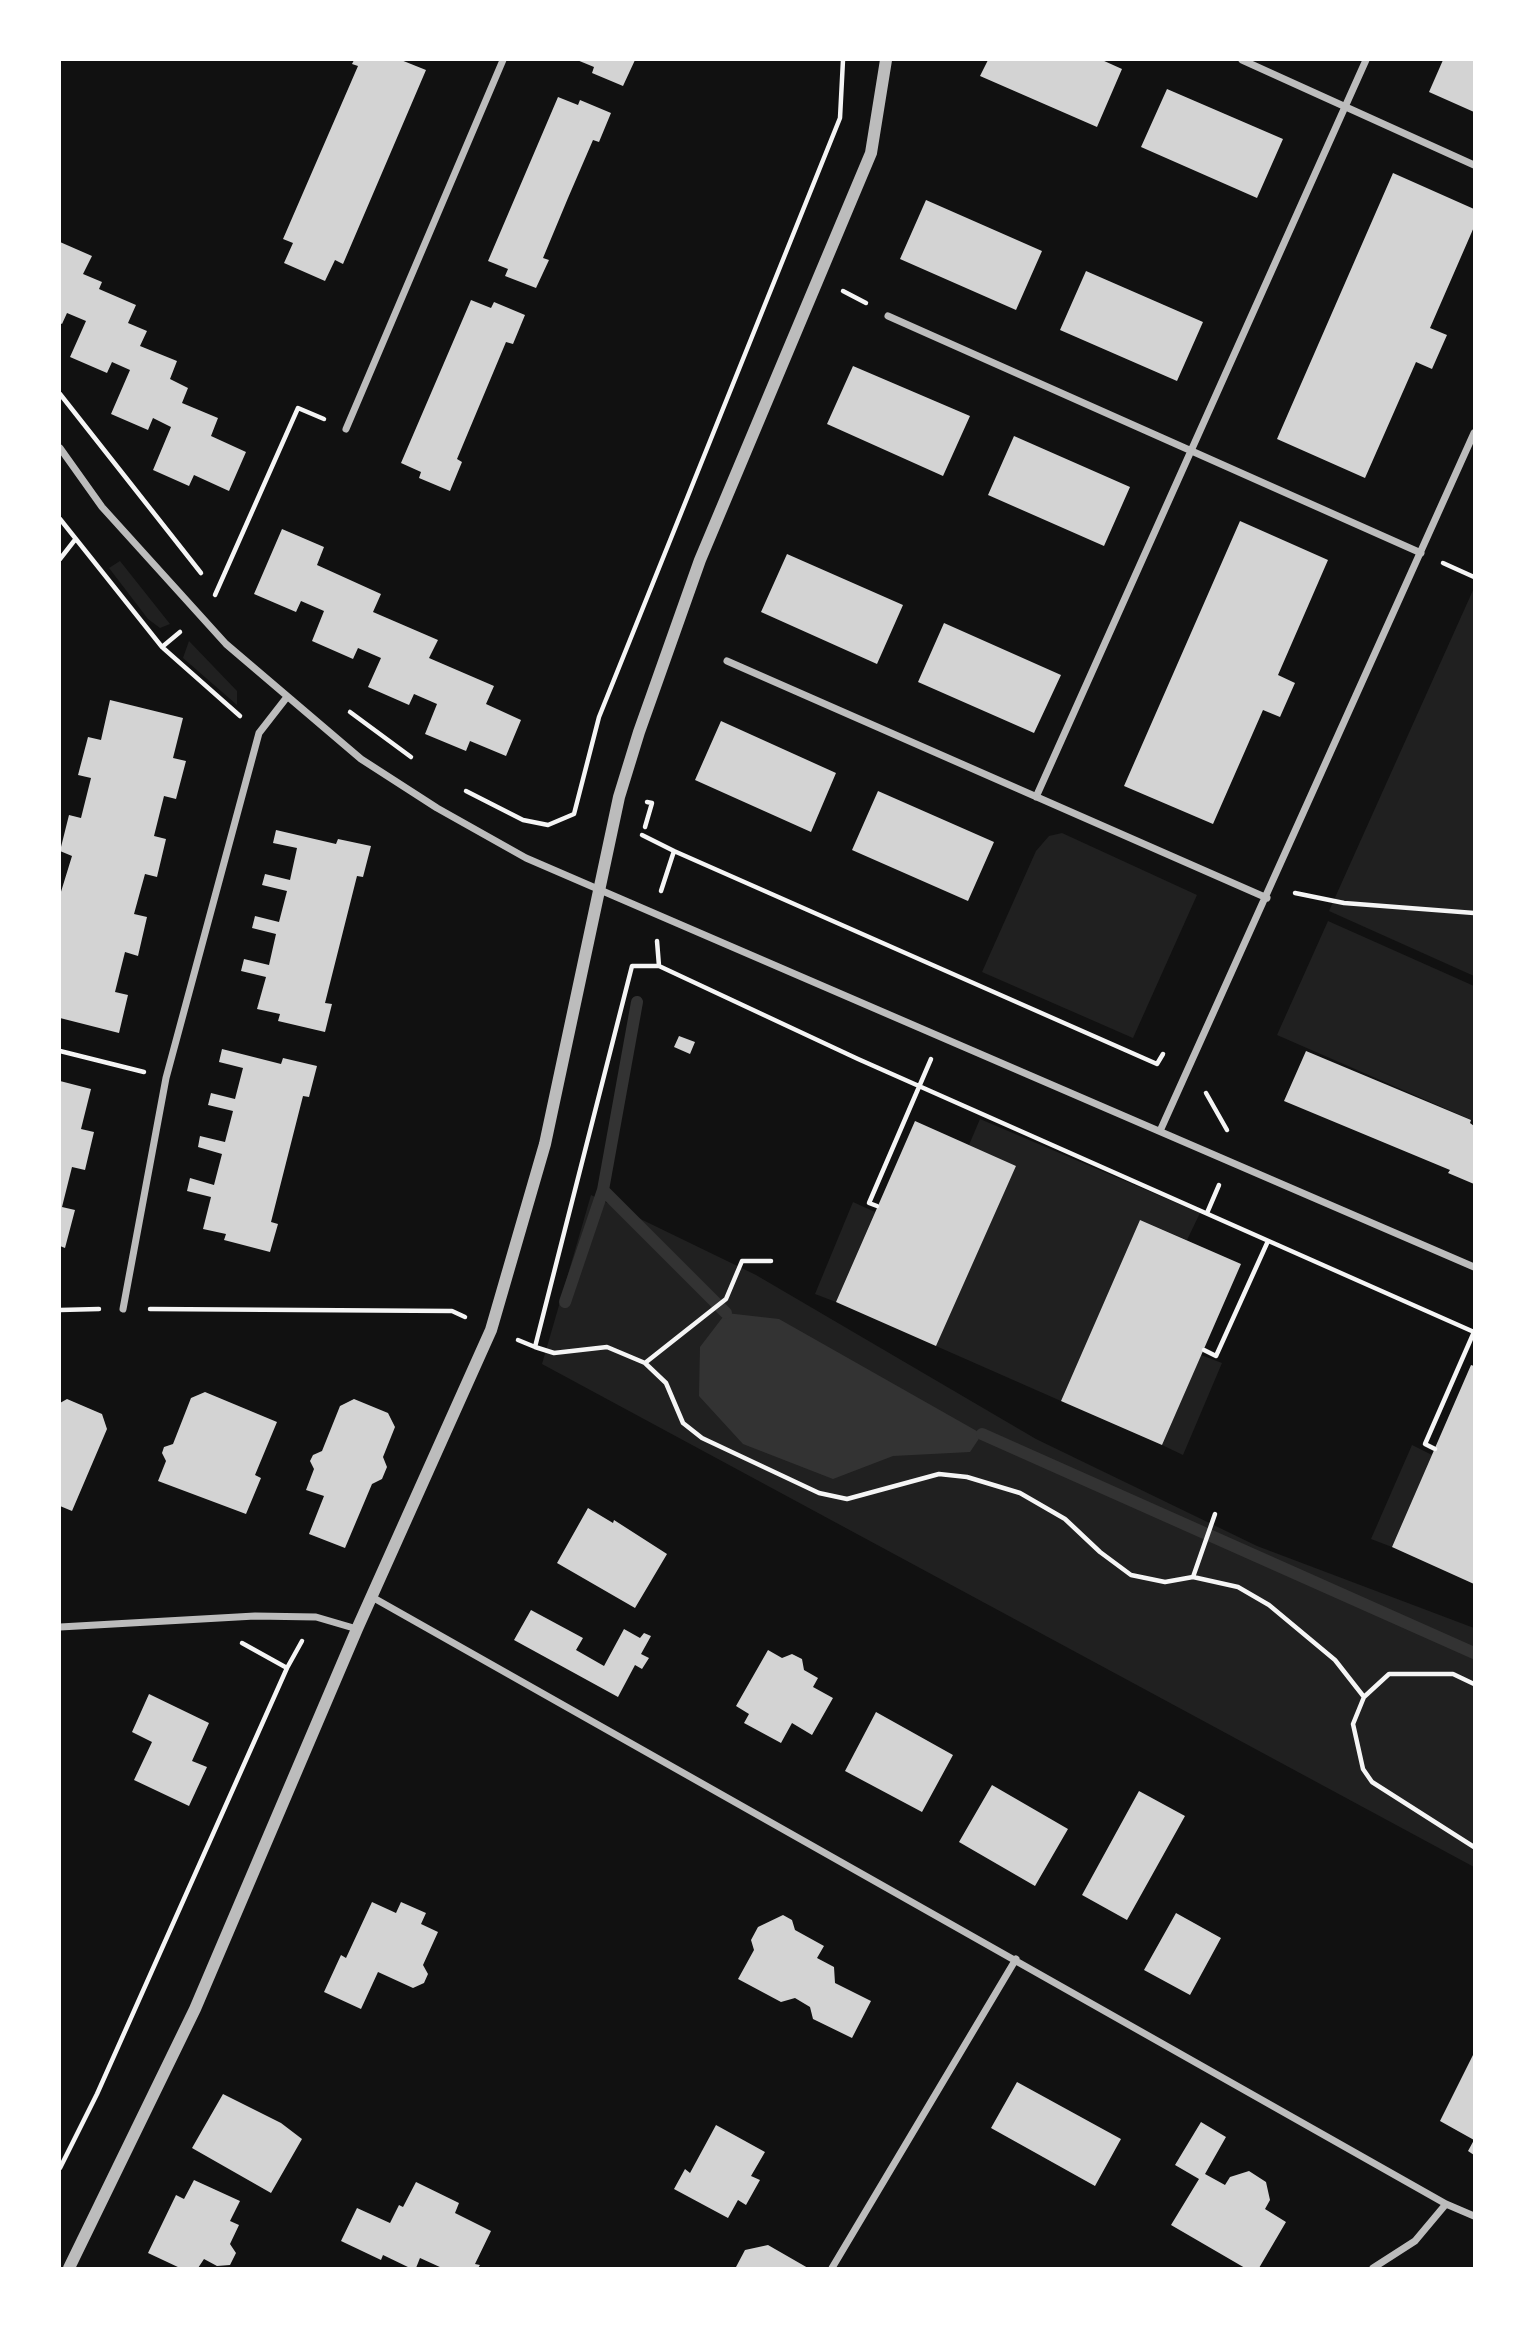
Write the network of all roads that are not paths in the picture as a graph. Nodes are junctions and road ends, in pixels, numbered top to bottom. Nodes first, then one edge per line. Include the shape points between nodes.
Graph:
1 (503, 60) edge
2 (886, 60) edge
3 (1242, 60) edge
4 (1366, 60) edge
5 (1346, 106) junction
6 (1475, 165) edge
7 (888, 316) road end
8 (346, 429) road end
9 (1475, 433) edge
10 (60, 449) edge
11 (1189, 451) junction
12 (1421, 554) junction
13 (727, 662) dead end
14 (287, 697) junction
15 (1036, 797) junction
16 (601, 888) junction
17 (1267, 898) junction
18 (1160, 1131) junction
19 (1475, 1267) edge
20 (122, 1309) road end
21 (372, 1597) junction
22 (60, 1627) edge
23 (357, 1629) junction
24 (1016, 1959) junction
25 (1446, 2204) junction
26 (1475, 2216) edge
27 (69, 2269) edge
28 (832, 2269) edge
29 (1373, 2269) edge

1 - 8 street
2 - 16 street via 871,153 700,560 619,797
3 - 5 street
4 - 5 street
5 - 6 street
5 - 11 street
7 - 11 street
9 - 12 street
10 - 14 street via 102,507 226,644
11 - 12 street
11 - 15 street
12 - 17 street
13 - 15 street
14 - 16 street via 361,759 437,808 526,858
14 - 20 street via 259,733 166,1078
15 - 17 street
16 - 18 street
16 - 21 street via 545,1144 491,1330
17 - 18 street
18 - 19 street
21 - 23 street
21 - 24 street
22 - 23 street via 255,1616 316,1618
23 - 27 street via 195,2009
24 - 25 street
24 - 28 street
25 - 26 street
25 - 29 street via 1415,2241

